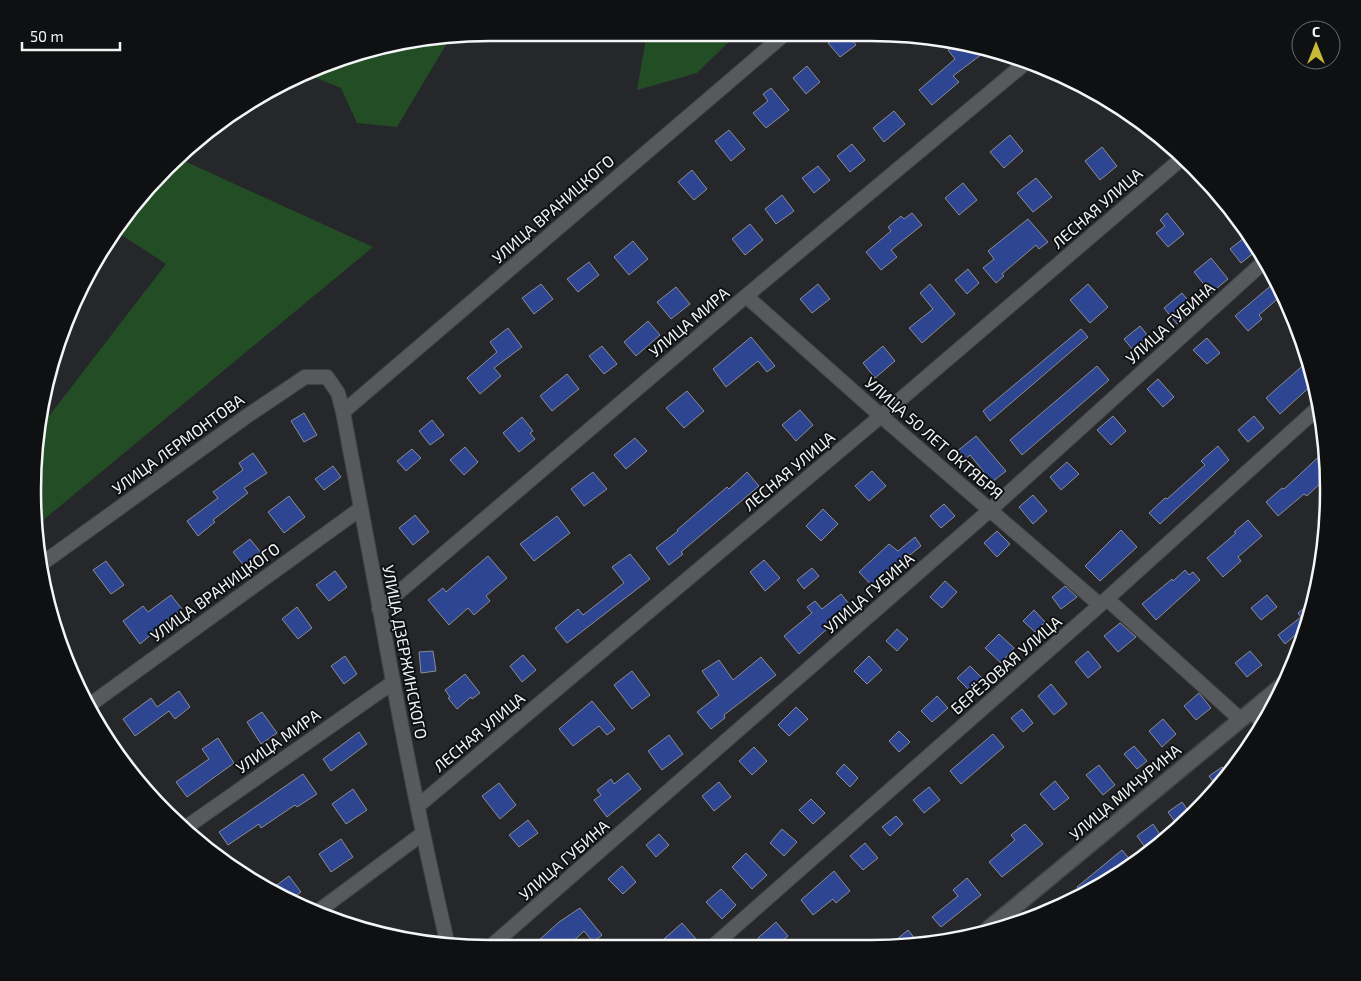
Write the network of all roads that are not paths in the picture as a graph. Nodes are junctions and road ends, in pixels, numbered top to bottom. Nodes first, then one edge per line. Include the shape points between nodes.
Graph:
1 (776, 41) edge
2 (1021, 67) edge
3 (1177, 163) edge
4 (1260, 266) edge
5 (746, 296) junction
6 (338, 393) joint
7 (343, 412) junction
8 (1313, 413) edge
9 (881, 416) junction
10 (360, 509) junction
11 (990, 510) junction
12 (47, 560) edge
13 (1103, 602) junction
14 (380, 609) junction
15 (392, 683) junction
16 (1270, 696) edge
17 (94, 702) edge
18 (1246, 715) junction
19 (1257, 720) edge
20 (418, 806) junction
21 (190, 824) edge
22 (422, 834) junction
23 (323, 908) edge
24 (998, 921) edge
25 (446, 937) edge
26 (498, 940) edge
27 (720, 940) edge

1 - 7 street, УЛИЦА ВРАНИЦКОГО
2 - 5 street, УЛИЦА МИРА
3 - 9 street, ЛЕСНАЯ УЛИЦА
4 - 11 street, УЛИЦА ГУБИНА
5 - 9 street, УЛИЦА 50 ЛЕТ ОКТЯБРЯ
5 - 14 street, УЛИЦА МИРА
6 - 7 street, УЛИЦА ДЗЕРЖИНСКОГО
6 - 12 street, УЛИЦА ЛЕРМОНТОВА via 327,377 305,377
7 - 10 street, УЛИЦА ДЗЕРЖИНСКОГО
8 - 13 street, БЕРЁЗОВАЯ УЛИЦА
9 - 11 street, УЛИЦА 50 ЛЕТ ОКТЯБРЯ
9 - 20 street, ЛЕСНАЯ УЛИЦА
10 - 14 street, УЛИЦА ДЗЕРЖИНСКОГО
10 - 17 street, УЛИЦА ВРАНИЦКОГО
11 - 13 street, УЛИЦА 50 ЛЕТ ОКТЯБРЯ
11 - 26 street, УЛИЦА ГУБИНА
13 - 18 street, УЛИЦА 50 ЛЕТ ОКТЯБРЯ
13 - 27 street, БЕРЁЗОВАЯ УЛИЦА
14 - 15 street, УЛИЦА ДЗЕРЖИНСКОГО
15 - 20 street, УЛИЦА ДЗЕРЖИНСКОГО
15 - 21 street, УЛИЦА МИРА
16 - 18 street, УЛИЦА МИЧУРИНА
18 - 19 street, УЛИЦА 50 ЛЕТ ОКТЯБРЯ
18 - 24 street, УЛИЦА МИЧУРИНА
20 - 22 street, УЛИЦА ДЗЕРЖИНСКОГО
22 - 23 street
22 - 25 street, УЛИЦА ДЗЕРЖИНСКОГО

